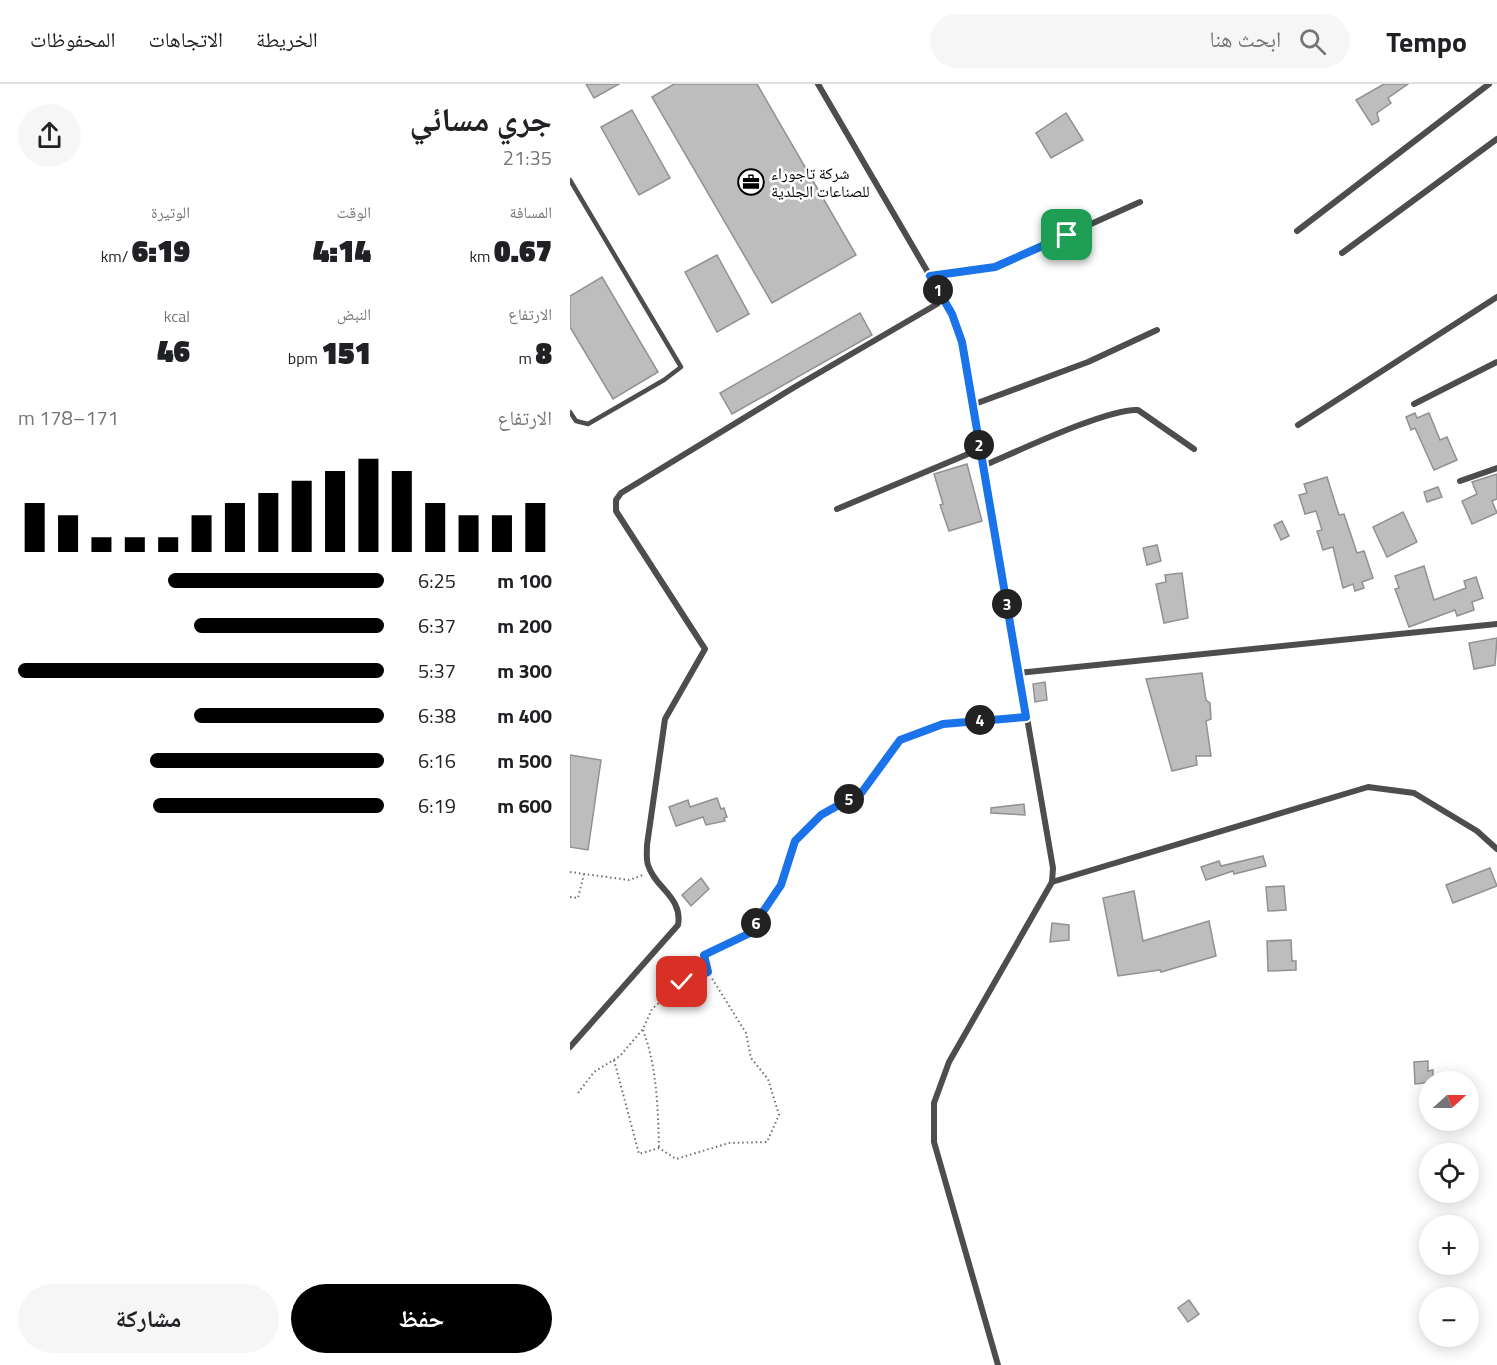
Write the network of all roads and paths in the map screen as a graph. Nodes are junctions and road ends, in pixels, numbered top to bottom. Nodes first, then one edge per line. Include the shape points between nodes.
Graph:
1 (818, 84) edge
2 (1490, 84) edge
3 (1497, 139) edge
4 (570, 180) edge
5 (1140, 202) dead end
6 (1297, 231) dead end
7 (1342, 253) dead end
8 (930, 276) junction
9 (1497, 297) edge
10 (944, 300) junction
11 (1157, 330) dead end
12 (1497, 362) edge
13 (1414, 404) dead end
14 (972, 405) junction
15 (570, 412) edge
16 (1298, 425) dead end
17 (980, 449) junction
18 (1194, 449) dead end
19 (983, 466) junction
20 (1497, 468) edge
21 (1460, 481) dead end
22 (837, 509) dead end
23 (1497, 624) edge
24 (1018, 673) junction
25 (1026, 717) junction
26 (1497, 849) edge
27 (650, 871) junction
28 (570, 872) edge
29 (584, 874) junction
30 (1052, 882) junction
31 (570, 897) edge
32 (708, 972) junction
33 (643, 1029) junction
34 (570, 1047) edge
35 (614, 1060) junction
36 (578, 1093) dead end
37 (659, 1148) junction
38 (998, 1365) edge

1 - 8 street
2 - 6 street
3 - 7 street
4 - 15 lane via 681,367 588,424 576,421
5 - 8 street via 995,267
8 - 10 street
9 - 16 street
10 - 14 street via 962,342
10 - 27 street via 631,486 616,500 616,511 705,649 665,719 647,845
11 - 14 street via 1088,362
12 - 13 street
14 - 17 street
17 - 19 street
17 - 22 street
18 - 19 street via 1138,410 1130,410 1084,424
19 - 24 street
20 - 21 street
23 - 24 street
24 - 25 street
25 - 30 street via 1053,868
25 - 32 path via 943,724 900,740 862,792 821,815 795,841 781,885 748,934 704,955
26 - 30 street via 1477,831 1414,793 1368,787
27 - 29 path via 629,880
27 - 34 street via 676,903 678,925
28 - 29 path
29 - 31 path via 578,898
30 - 38 street via 949,1062 934,1103 934,1142
32 - 33 path via 682,982 652,1009
32 - 37 path via 746,1033 751,1058 768,1079 779,1114 767,1142 729,1143 676,1159
33 - 35 path
33 - 37 path via 658,1104
35 - 36 path via 594,1072
35 - 37 path via 639,1154

